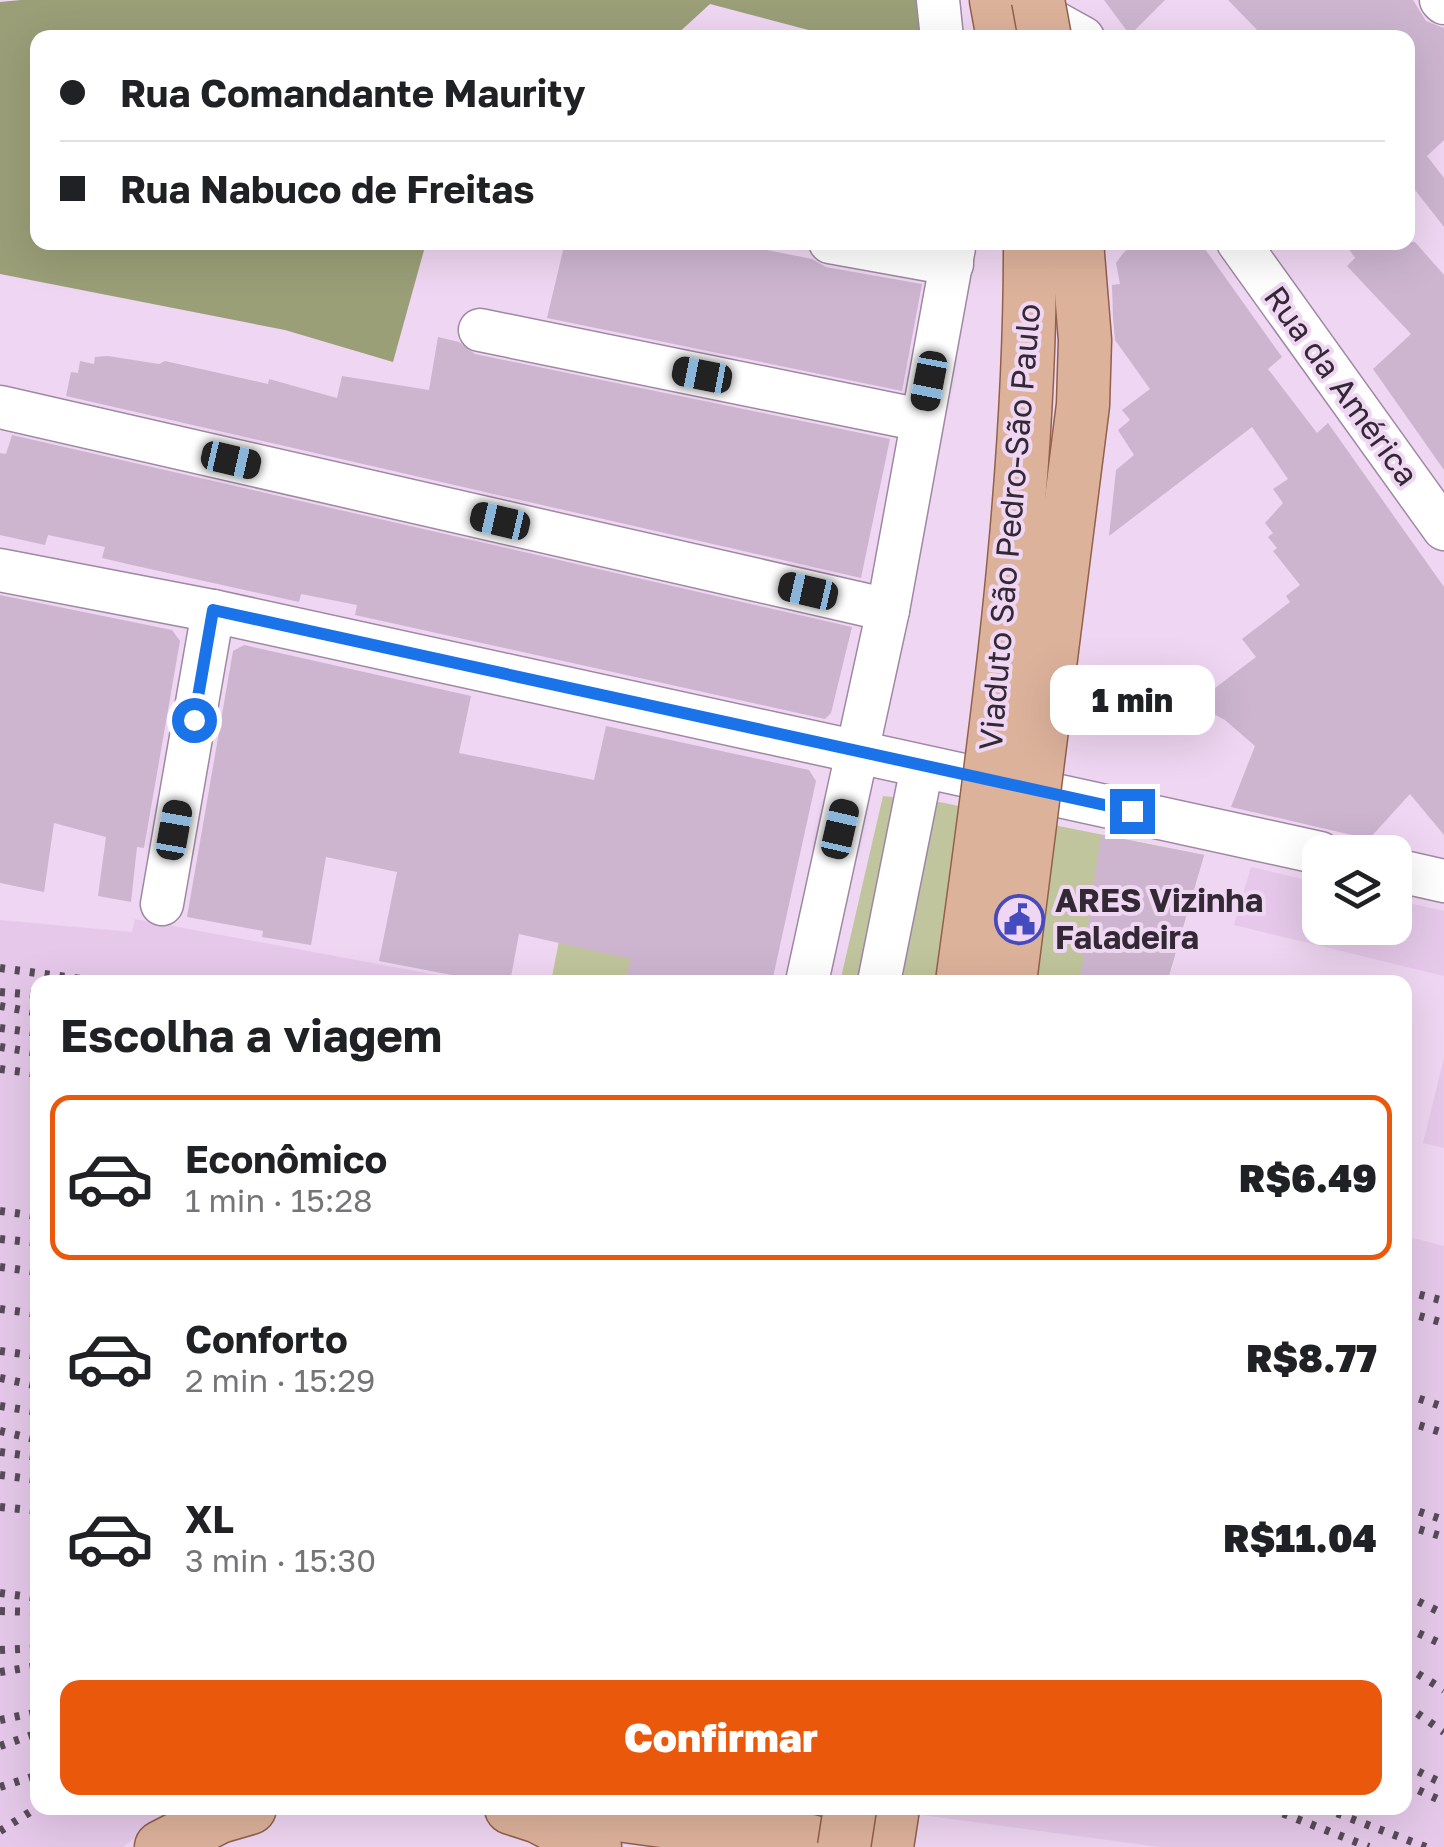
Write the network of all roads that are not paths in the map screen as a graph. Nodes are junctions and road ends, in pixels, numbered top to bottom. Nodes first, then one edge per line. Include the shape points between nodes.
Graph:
1 (938, 0) edge
2 (1009, 12) edge
3 (941, 30) edge
4 (1034, 30) edge
5 (1068, 30) edge
6 (919, 250) edge
7 (1044, 250) edge
8 (1047, 250) edge
9 (1244, 250) edge
10 (953, 253) edge
11 (480, 330) dead end
12 (0, 408) edge
13 (921, 420) junction
14 (1444, 529) edge
15 (0, 570) edge
16 (213, 610) junction
17 (888, 610) junction
18 (857, 752) junction
19 (922, 767) junction
20 (1302, 849) edge
21 (1412, 874) edge
22 (1444, 881) edge
23 (162, 904) dead end
24 (809, 975) edge
25 (880, 975) edge
26 (963, 975) edge
27 (1011, 975) edge
28 (226, 1815) edge
29 (535, 1815) edge
30 (617, 1815) edge
31 (846, 1815) edge
32 (892, 1815) edge
33 (828, 1844) edge
34 (161, 1847) edge
35 (596, 1847) edge
36 (887, 1847) edge

1 - 3 street
2 - 4 main road, bridge
2 - 5 street
6 - 10 street
7 - 26 main road, Viaduto São Pedro-São Paulo, bridge
8 - 27 main road, Viaduto São Pedro-São Paulo, bridge via 1085,340 1084,405
9 - 14 street, Rua da América
10 - 13 street
11 - 13 street
12 - 17 street
13 - 17 street
15 - 16 street
16 - 18 street
16 - 23 street
17 - 18 street
18 - 19 street
18 - 24 street
19 - 20 street
19 - 25 street
21 - 22 street
28 - 34 main road
29 - 35 main road
30 - 33 main road
31 - 33 main road, bridge
32 - 36 main road

